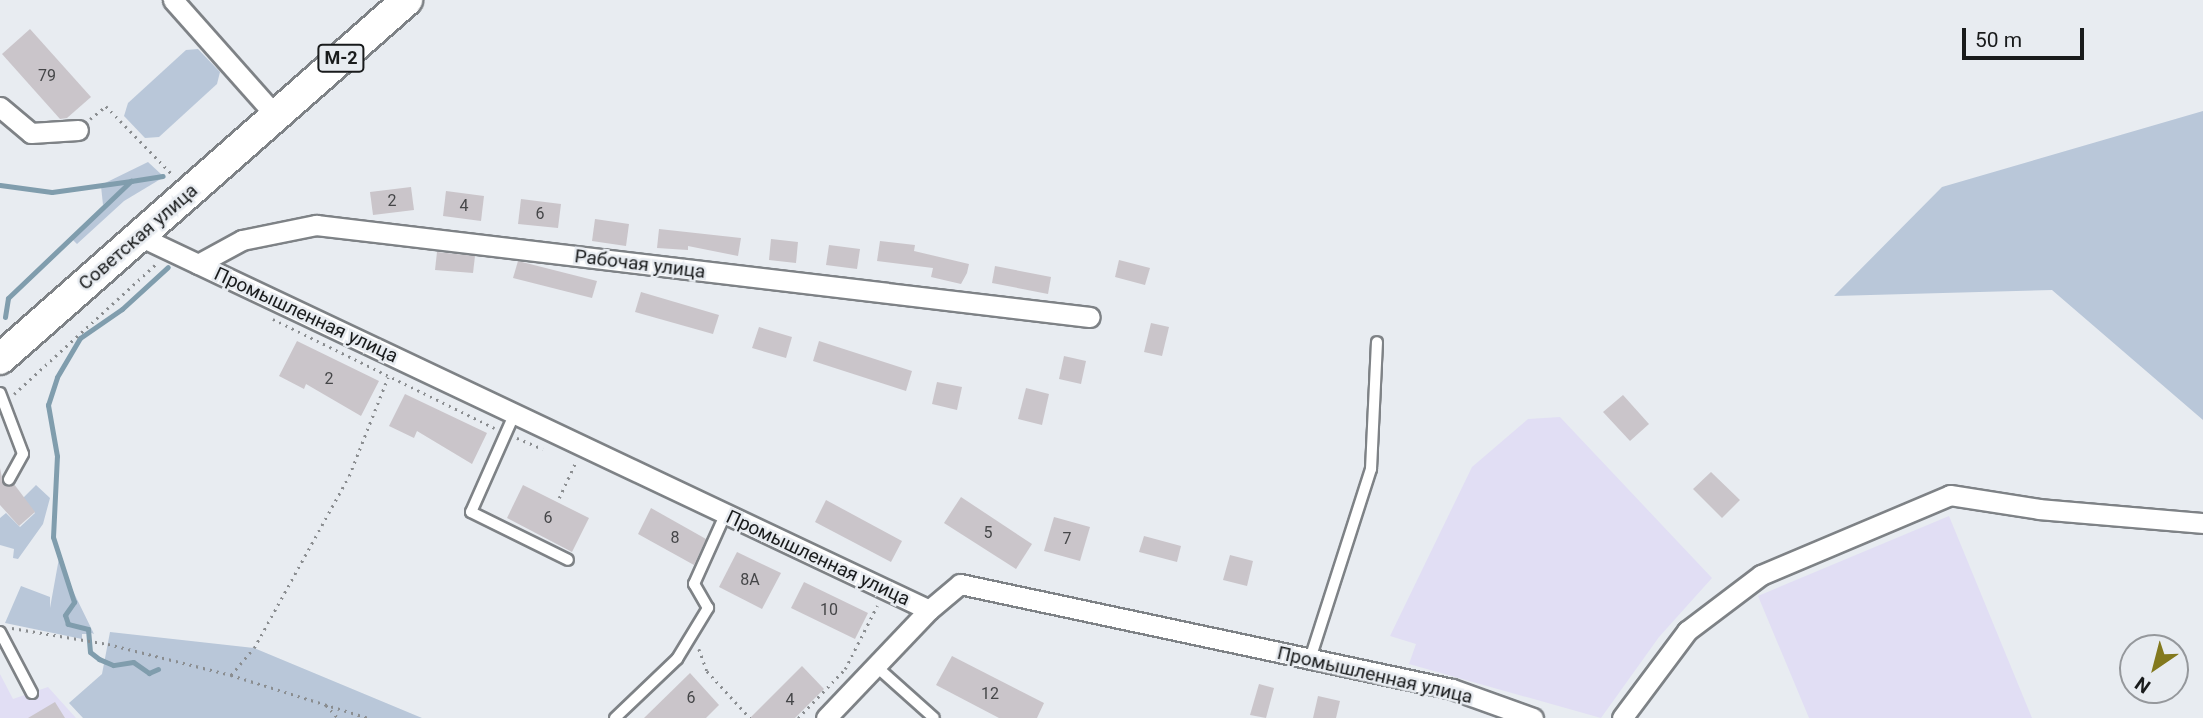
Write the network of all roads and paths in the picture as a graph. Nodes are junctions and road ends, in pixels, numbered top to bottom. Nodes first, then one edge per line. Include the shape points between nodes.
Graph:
1 (173, 0) edge
2 (407, 0) edge
3 (0, 107) edge
4 (276, 116) junction
5 (78, 130) joint
6 (189, 192) junction
7 (139, 236) junction
8 (171, 250) junction
9 (198, 264) junction
10 (1090, 317) dead end
11 (1377, 342) dead end
12 (0, 359) edge
13 (388, 377) dead end
14 (3, 397) edge
15 (514, 415) junction
16 (576, 463) dead end
17 (9, 479) dead end
18 (559, 498) dead end
19 (725, 515) junction
20 (2203, 523) edge
21 (568, 560) dead end
22 (877, 606) dead end
23 (929, 610) junction
24 (0, 626) edge
25 (0, 632) edge
26 (693, 633) junction
27 (1310, 659) junction
28 (877, 667) junction
29 (231, 675) junction
30 (32, 692) dead end
31 (324, 703) junction
32 (338, 718) edge
33 (368, 718) edge
34 (615, 718) edge
35 (750, 718) edge
36 (798, 718) edge
37 (825, 718) edge
38 (934, 718) edge
39 (1533, 718) edge
40 (1622, 718) edge

1 - 4 street
2 - 4 main road, М-2
3 - 5 street via 31,133
4 - 6 main road, Советская улица
5 - 6 path via 106,106
6 - 7 main road, Советская улица
7 - 8 street, Промышленная улица
7 - 12 main road, Советская улица
8 - 9 street, Промышленная улица
8 - 14 path
9 - 10 street, Рабочая улица via 242,240 316,225
9 - 15 street, Промышленная улица
11 - 27 lane via 1371,469
13 - 29 path via 349,476 254,648
14 - 17 lane via 23,454
15 - 19 street, Промышленная улица
15 - 21 lane via 471,512
16 - 18 path
19 - 23 street, Промышленная улица
19 - 26 lane via 694,584 708,608
20 - 40 street via 2039,509 1950,495 1761,575 1687,631
22 - 36 path via 845,669
23 - 27 street, Промышленная улица via 960,584
23 - 28 street
24 - 29 path via 97,642
25 - 30 lane
26 - 34 lane via 677,659
26 - 35 path via 708,671
27 - 39 street, Промышленная улица via 1452,689
28 - 37 street
28 - 38 lane
29 - 31 path
31 - 32 path
31 - 33 path

